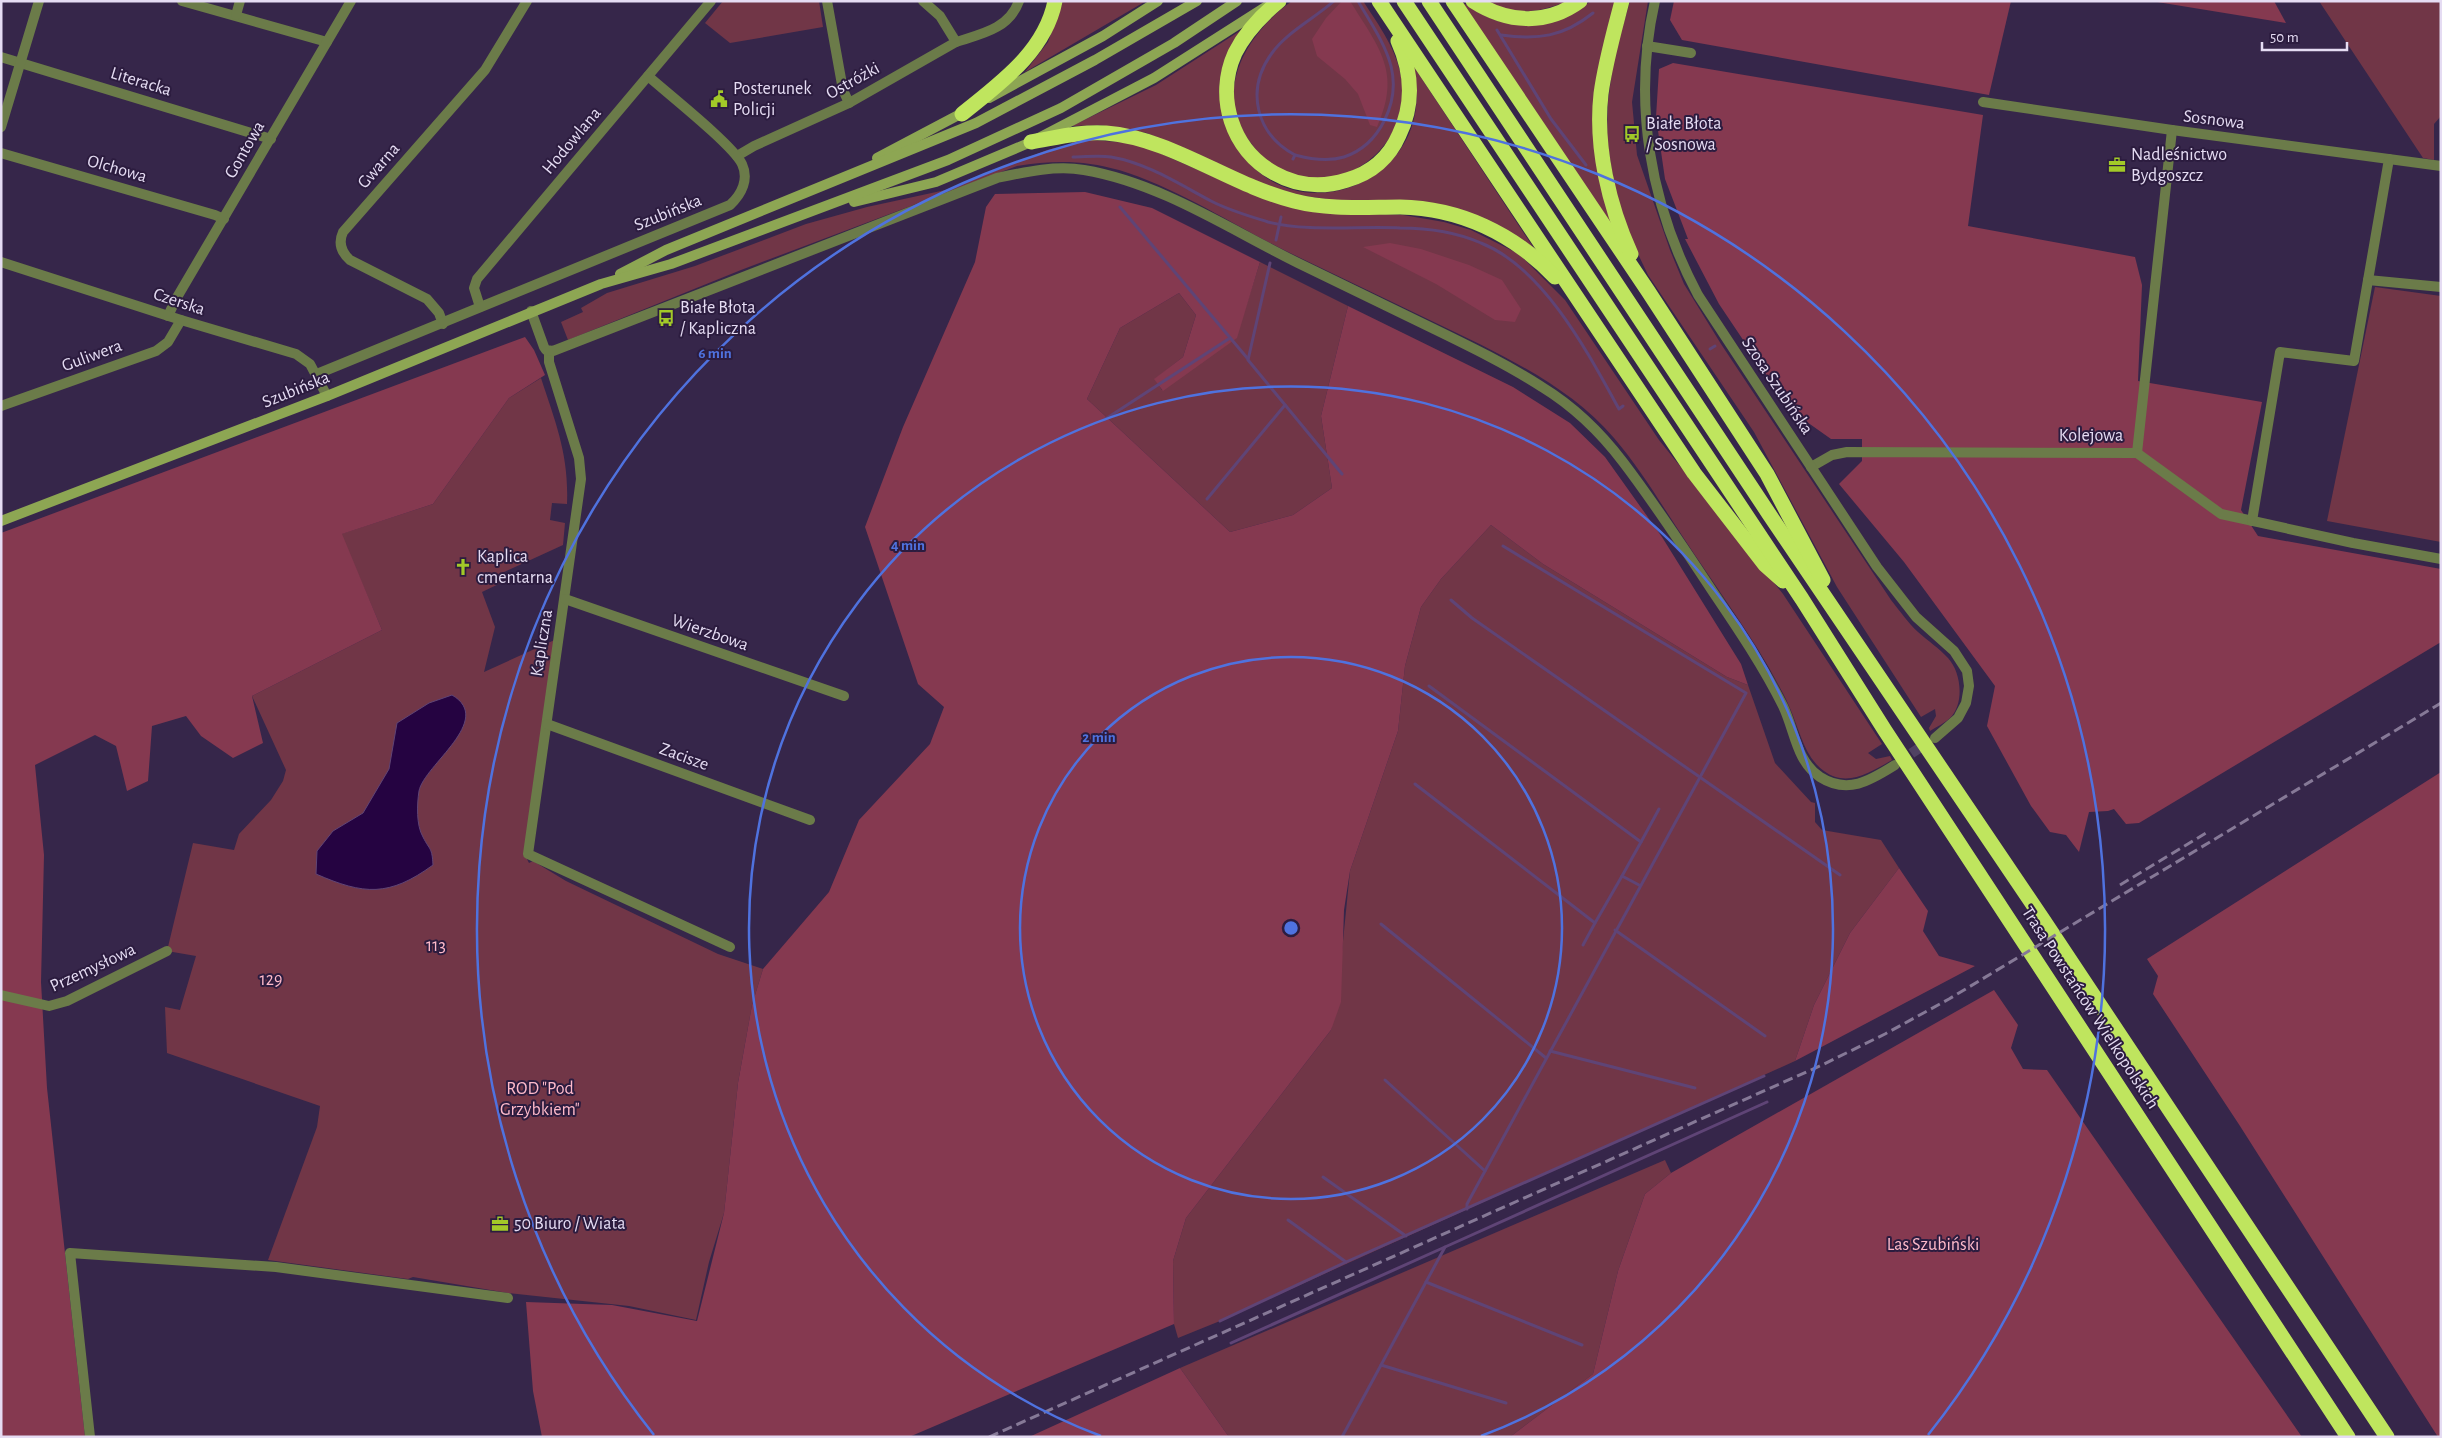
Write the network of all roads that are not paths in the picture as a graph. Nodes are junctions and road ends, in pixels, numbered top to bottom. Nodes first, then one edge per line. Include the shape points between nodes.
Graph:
1 (40, 1) edge
2 (182, 1) edge
3 (240, 1) edge
4 (351, 1) edge
5 (527, 1) edge
6 (711, 1) edge
7 (826, 1) edge
8 (923, 1) edge
9 (1019, 1) edge
10 (1055, 1) edge
11 (1158, 1) edge
12 (1197, 1) edge
13 (1237, 1) edge
14 (1274, 1) edge
15 (1279, 1) edge
16 (1404, 1) edge
17 (1429, 1) edge
18 (1454, 1) edge
19 (1473, 1) edge
20 (1580, 1) edge
21 (1622, 1) edge
22 (1654, 1) edge
23 (1381, 3) edge
24 (236, 15) junction
25 (327, 42) junction
26 (956, 42) junction
27 (1647, 46) junction
28 (1691, 52) dead end
29 (1, 57) edge
30 (21, 63) junction
31 (648, 76) junction
32 (1983, 102) dead end
33 (849, 104) junction
34 (962, 114) junction
35 (1, 127) edge
36 (2172, 130) junction
37 (271, 139) junction
38 (1031, 142) junction
39 (1, 153) edge
40 (737, 156) junction
41 (2389, 159) junction
42 (2441, 166) edge
43 (839, 180) junction
44 (822, 207) junction
45 (224, 219) junction
46 (1, 262) edge
47 (2368, 280) junction
48 (601, 284) junction
49 (2441, 287) edge
50 (1648, 291) junction
51 (1577, 300) junction
52 (480, 307) junction
53 (531, 311) junction
54 (168, 316) junction
55 (181, 320) junction
56 (443, 324) junction
57 (549, 351) junction
58 (317, 374) junction
59 (326, 396) junction
60 (1, 406) edge
61 (2137, 453) junction
62 (1811, 467) junction
63 (2252, 521) junction
64 (1, 522) edge
65 (2441, 558) edge
66 (565, 599) junction
67 (1802, 599) junction
68 (1859, 647) junction
69 (844, 696) dead end
70 (546, 724) junction
71 (1935, 738) tunnel mouth
72 (1895, 765) tunnel mouth
73 (810, 820) dead end
74 (730, 947) dead end
75 (167, 951) dead end
76 (1, 995) edge
77 (508, 1298) dead end
78 (90, 1437) edge
79 (2348, 1437) edge
80 (2387, 1437) edge

1 - 30 street
2 - 24 street
3 - 24 street
4 - 25 street, Gontowa
5 - 56 street, Gwarna via 485,70 341,237 340,246 350,260 427,299 439,313
6 - 31 street, Hodowlana
7 - 33 street via 842,90
8 - 26 street via 940,16
9 - 26 street, Ostróżki via 1008,20 997,28
10 - 34 highway via 1048,21 1026,58
11 - 34 main road via 1103,36
12 - 43 main road via 983,119
13 - 44 main road via 1143,62 1027,125 907,177
14 - 38 main road via 1154,78
15 - 23 highway via 1247,33 1235,53 1228,76 1228,110 1234,131 1255,162 1288,180 1313,186 1360,176 1381,163 1395,145 1406,121 1410,84 1404,55
16 - 67 highway
17 - 68 highway
18 - 50 highway
19 - 20 highway via 1504,16 1539,19 1555,15
21 - 50 highway via 1601,96 1603,153 1618,222
22 - 27 street, Szosa Szubińska
23 - 51 highway
24 - 25 street
25 - 37 street, Gontowa
26 - 33 street, Ostróżki
27 - 28 street
27 - 62 street, Szosa Szubińska via 1646,125 1649,154 1664,219 1698,295
29 - 30 street, Literacka
30 - 35 street
30 - 37 street, Literacka
31 - 40 street
31 - 52 street, Hodowlana via 477,279 474,288
32 - 36 street, Sosnowa
33 - 40 street, Ostróżki
34 - 43 main road
36 - 41 street, Sosnowa
36 - 61 street
37 - 45 street, Gontowa
38 - 44 main road via 936,182
38 - 51 highway via 1083,134 1130,136 1153,142 1268,194 1297,202 1422,209 1470,219 1523,249
39 - 45 street, Olchowa
40 - 52 street, Szubińska via 744,171 744,180 742,190 730,205
41 - 42 street, Sosnowa
41 - 47 street
43 - 48 main road, Szubińska via 666,250
44 - 48 main road, Szubińska via 670,264
45 - 54 street, Gontowa
46 - 54 street, Czerska
47 - 49 street
47 - 63 street via 2354,361 2280,352
48 - 53 main road, Szubińska
50 - 68 highway via 1767,474
51 - 67 highway via 1694,474 1765,564
52 - 56 street, Szubińska
53 - 57 street, Kapliczna via 544,347
53 - 59 main road, Szubińska
54 - 55 street, Czerska
55 - 58 street, Czerska via 296,354
55 - 60 street, Guliwera via 168,342 156,351
56 - 58 street, Szubińska
57 - 66 street, Kapliczna via 549,362 579,458 581,479
57 - 72 street via 997,178 1051,169 1082,170 1115,177 1163,193 1496,360 1544,388 1589,424 1622,460 1689,555 1771,683 1810,769 1822,778 1846,786 1871,780
58 - 59 street, Czerska
59 - 64 main road, Szubińska
61 - 62 street, Kolejowa via 1847,452 1832,455
61 - 63 street, Kolejowa via 2221,514
62 - 71 street, Szosa Szubińska via 1891,586 1926,628 1954,651 1966,671 1969,686 1966,703 1958,718
63 - 65 street, Kolejowa
66 - 69 street, Wierzbowa
66 - 70 street, Kapliczna
67 - 79 highway, Trasa Powstańców Wielkopolskich
68 - 80 highway, Trasa Powstańców Wielkopolskich
70 - 73 street, Zacisze
70 - 74 street, Kapliczna via 528,854
75 - 76 street, Przemysłowa via 67,1001 49,1006
77 - 78 street via 276,1267 70,1253

